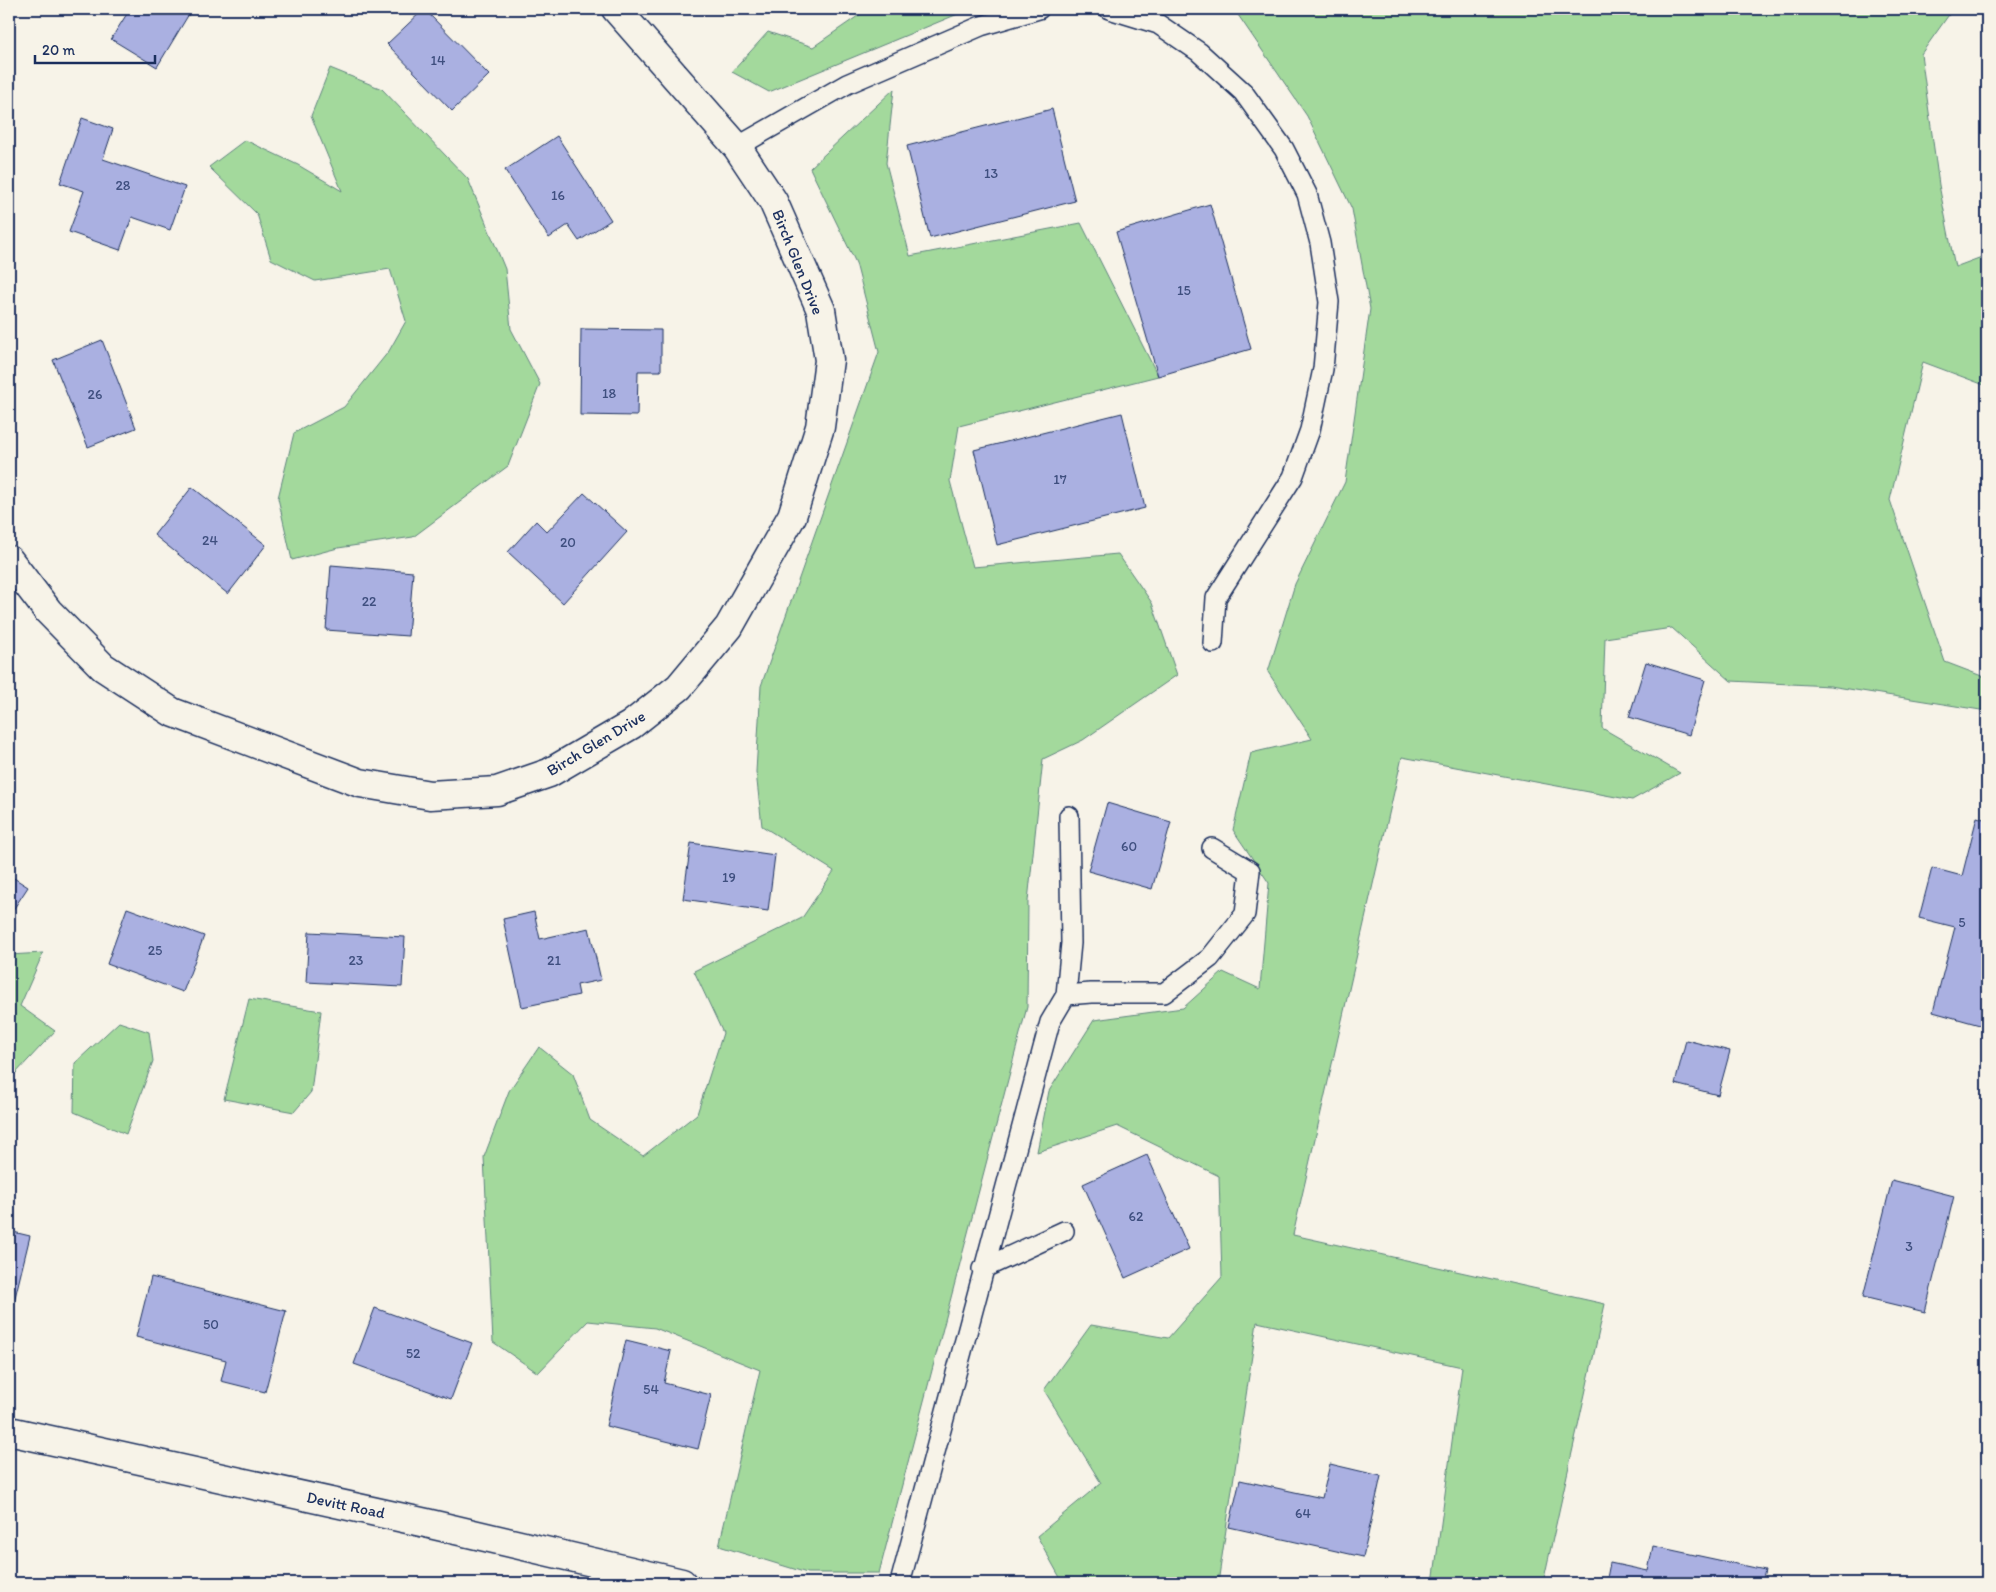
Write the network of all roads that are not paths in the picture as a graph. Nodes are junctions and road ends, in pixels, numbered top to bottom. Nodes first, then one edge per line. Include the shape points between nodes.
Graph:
1 (616, 9) edge
2 (1039, 9) edge
3 (1109, 9) edge
4 (737, 147) junction
5 (9, 560) edge
6 (1213, 642) dead end
7 (1069, 816) dead end
8 (1212, 848) dead end
9 (1066, 995) junction
10 (1064, 1230) dead end
11 (982, 1269) junction
12 (9, 1431) edge
13 (682, 1583) edge
14 (900, 1583) edge

1 - 4 street, Birch Glen Drive
2 - 4 lane via 981,26 847,84
3 - 6 lane via 1158,24 1199,52 1244,92 1284,149 1307,194 1320,243 1329,302 1323,369 1310,430 1293,477 1216,598
4 - 5 street, Birch Glen Drive via 773,201 821,310 829,360 820,427 792,516 729,628 678,687 631,725 549,773 497,791 430,795 360,783 172,712 103,667 48,611
7 - 9 lane via 1071,943
8 - 9 lane via 1250,871 1245,914 1210,958 1164,993
9 - 11 lane via 1050,1022
10 - 11 lane
11 - 14 lane
12 - 13 street, Devitt Road

